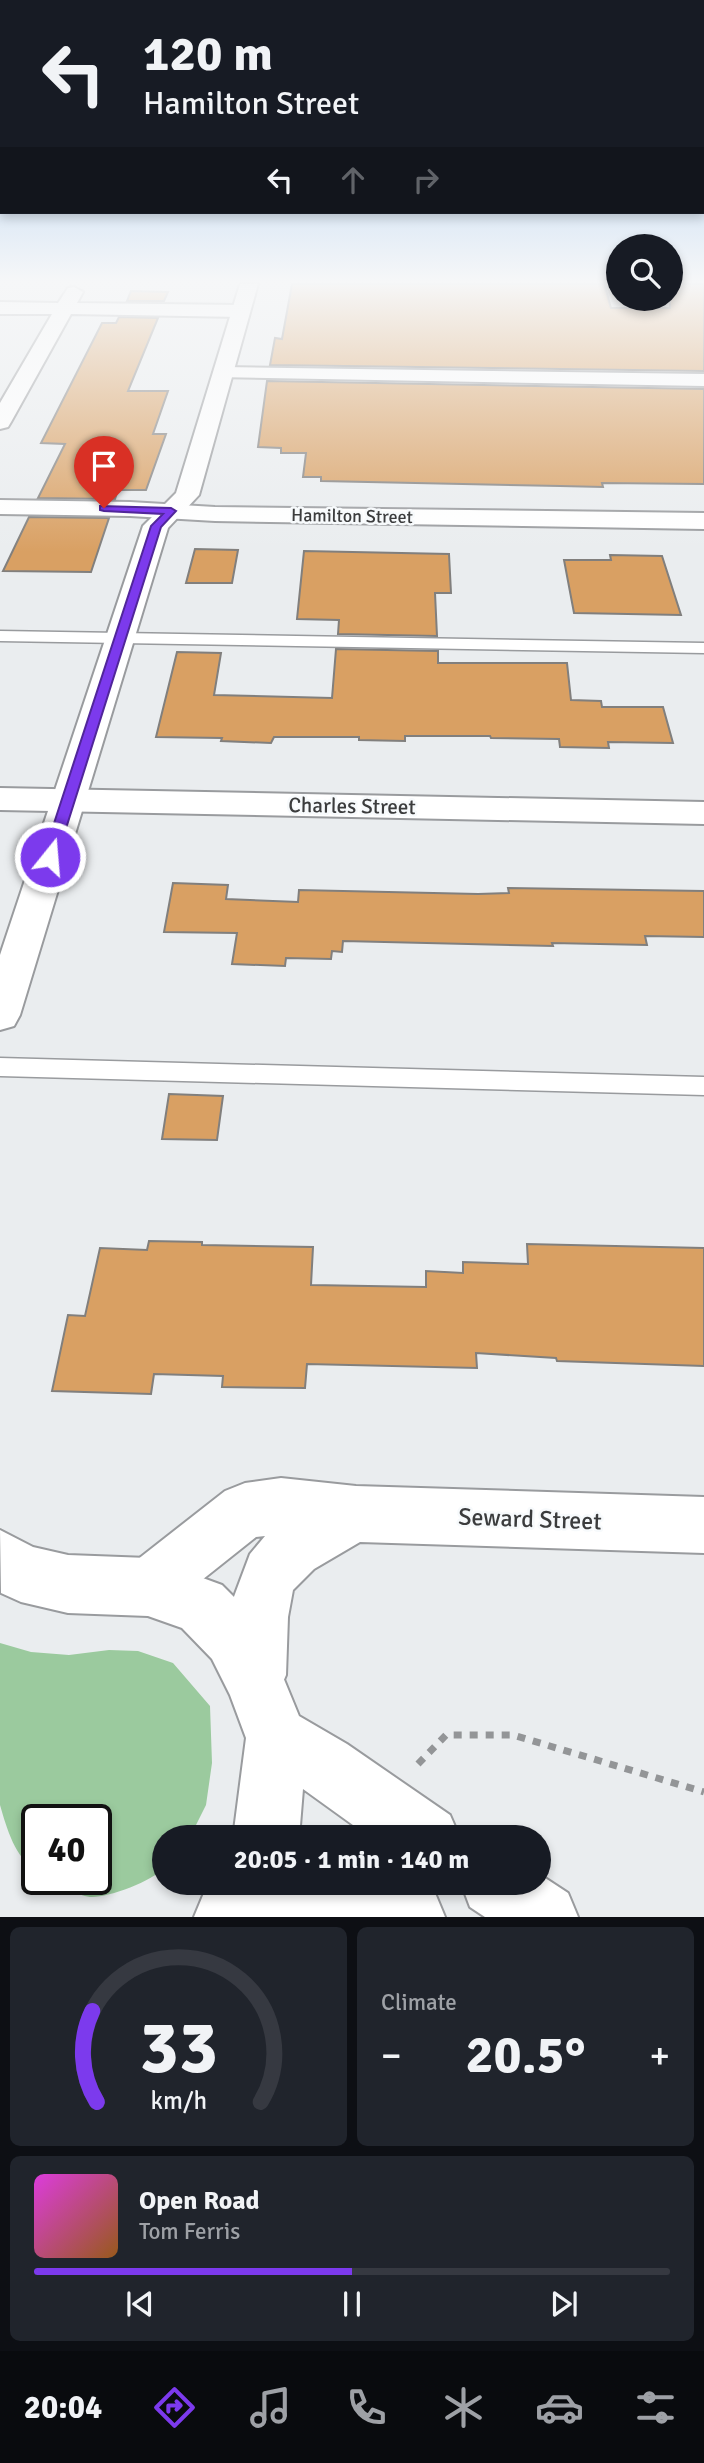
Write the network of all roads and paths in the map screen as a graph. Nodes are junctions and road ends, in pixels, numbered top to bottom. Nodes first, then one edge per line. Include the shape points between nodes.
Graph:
1 (27, 373) edge
2 (223, 373) edge
3 (255, 373) edge
4 (704, 380) edge
5 (0, 422) edge
6 (0, 507) edge
7 (171, 511) junction
8 (704, 521) edge
9 (0, 636) edge
10 (119, 639) junction
11 (704, 648) edge
12 (0, 799) edge
13 (68, 800) junction
14 (704, 813) edge
15 (0, 1015) edge
16 (0, 1067) edge
17 (704, 1086) edge
18 (356, 1514) junction
19 (704, 1525) edge
20 (0, 1558) edge
21 (148, 1587) junction
22 (256, 1681) junction
23 (277, 1738) junction
24 (704, 1792) edge
25 (267, 1825) edge
26 (409, 1825) edge
27 (413, 1825) edge
28 (512, 1895) edge
29 (240, 1903) edge
30 (411, 1917) edge
31 (544, 1917) edge

1 - 5 street
2 - 7 street via 187,495
3 - 4 street
6 - 7 street, Hamilton Street
7 - 8 street, Hamilton Street
7 - 10 street via 156,526
9 - 10 lane
10 - 11 lane
10 - 13 street
12 - 13 street, Charles Street
13 - 14 street, Charles Street
13 - 15 street
16 - 17 lane
18 - 19 street, Seward Street
18 - 21 street, Seward Street via 281,1506 245,1511
18 - 22 street via 299,1545 275,1566 258,1611
20 - 21 street via 21,1573 68,1584
21 - 22 street via 201,1606 233,1638
22 - 23 street
23 - 25 street
23 - 26 street
24 - 27 path via 513,1735 446,1735 419,1760
28 - 31 street
29 - 30 street via 305,1887

